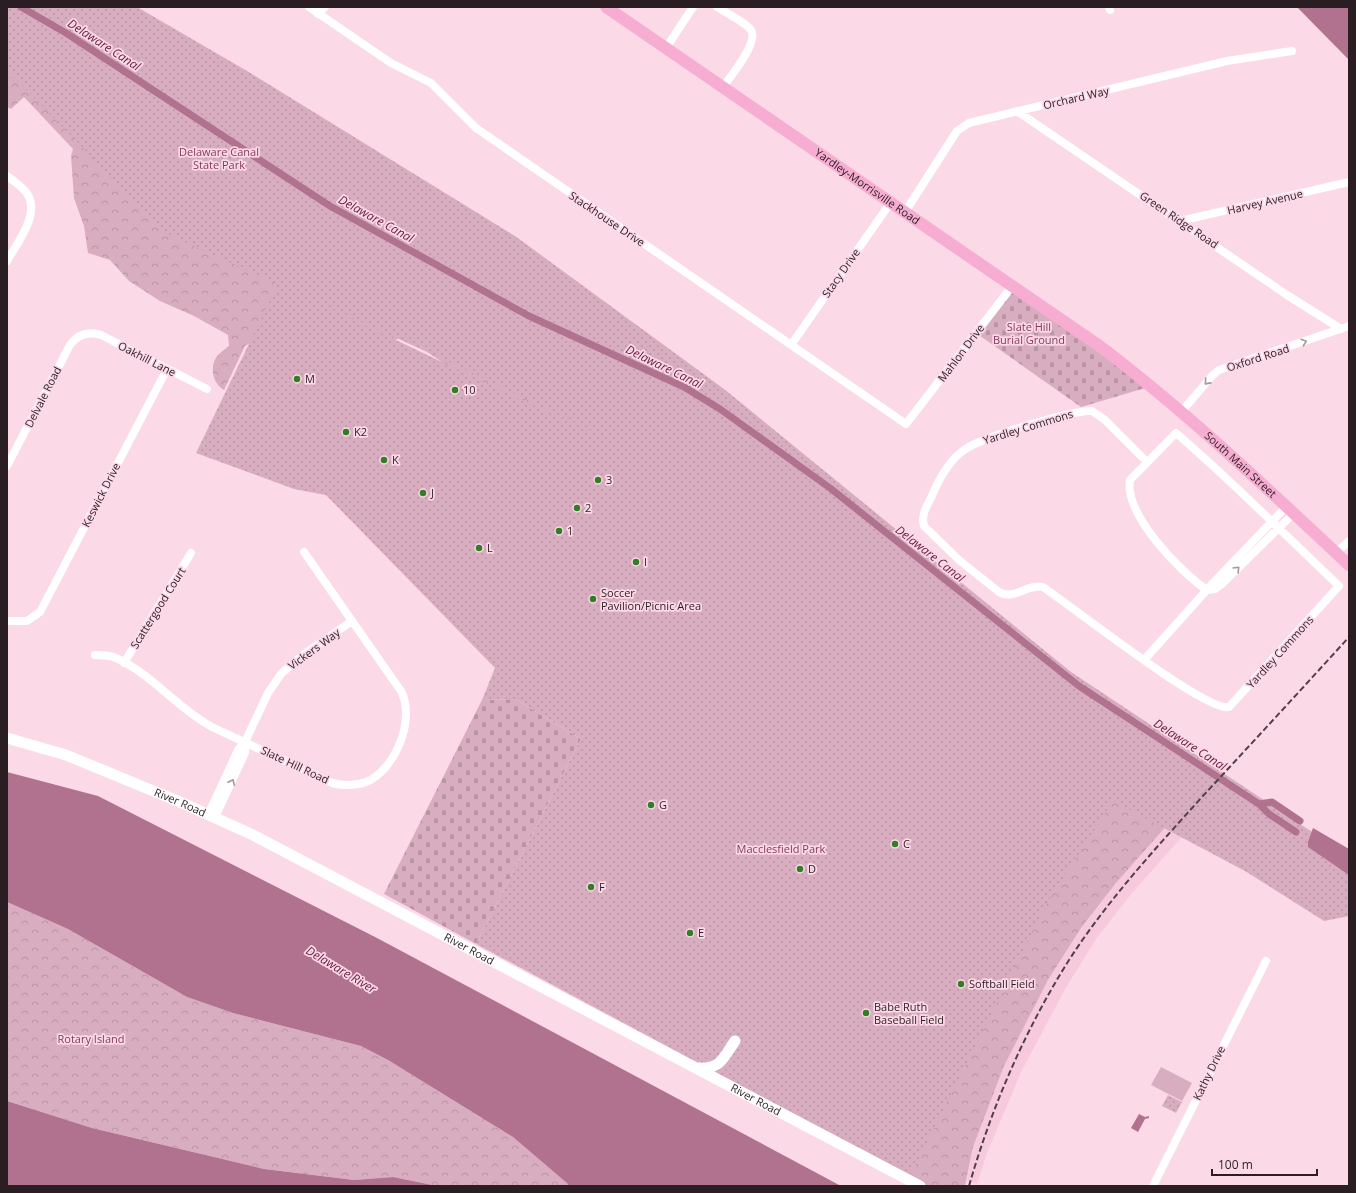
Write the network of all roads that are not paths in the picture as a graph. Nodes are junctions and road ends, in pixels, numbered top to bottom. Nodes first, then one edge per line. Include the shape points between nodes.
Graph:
1 (309, 7) edge
2 (325, 7) edge
3 (606, 7) edge
4 (693, 7) edge
5 (717, 7) edge
6 (318, 14) junction
7 (666, 48) junction
8 (1292, 50) dead end
9 (723, 87) junction
10 (1017, 111) junction
11 (7, 176) edge
12 (1349, 182) edge
13 (892, 202) junction
14 (905, 212) junction
15 (1180, 221) junction
16 (7, 261) edge
17 (1013, 285) junction
18 (1345, 328) edge
19 (85, 333) joint
20 (791, 345) junction
21 (1128, 368) joint
22 (167, 369) junction
23 (207, 389) dead end
24 (1182, 411) junction
25 (909, 420) joint
26 (1147, 462) junction
27 (7, 466) edge
28 (1290, 510) junction
29 (1274, 525) junction
30 (1349, 541) edge
31 (304, 552) dead end
32 (191, 554) dead end
33 (1344, 559) edge
34 (1207, 590) junction
35 (7, 621) edge
36 (352, 621) junction
37 (95, 656) dead end
38 (1144, 660) junction
39 (124, 662) junction
40 (7, 738) edge
41 (245, 742) junction
42 (212, 816) junction
43 (1266, 961) dead end
44 (696, 1068) junction
45 (716, 1078) junction
46 (920, 1186) edge
47 (1153, 1186) edge

1 - 6 street, Stackhouse Drive
2 - 6 street
3 - 7 main road, Yardley-Morrisville Road
4 - 7 street
5 - 9 street via 748,28 753,35 752,44
6 - 20 street, Stackhouse Drive via 391,63 431,83 476,128
7 - 9 main road, Yardley-Morrisville Road
8 - 10 street, Orchard Way via 1227,62
9 - 13 main road, Yardley-Morrisville Road
10 - 14 street, Orchard Way via 975,121 957,131
10 - 15 street, Green Ridge Road
11 - 16 street via 24,189 31,204 30,216
12 - 15 street, Harvey Avenue
13 - 14 main road, Yardley-Morrisville Road
13 - 20 street, Stacy Drive
14 - 17 main road, Yardley-Morrisville Road
15 - 18 street, Green Ridge Road via 1288,295
17 - 21 main road, Yardley-Morrisville Road
17 - 25 street, Mahlon Drive
18 - 24 street, Oxford Road via 1219,370
19 - 22 street, Oakhill Lane via 101,335
19 - 27 street, Delvale Road via 78,336 70,345
20 - 25 street, Stackhouse Drive via 879,407 906,424
21 - 24 main road, South Main Street
22 - 23 street, Oakhill Lane
22 - 35 street, Keswick Drive via 40,612 33,618 21,622
24 - 28 main road, South Main Street
26 - 29 street, Yardley Commons via 1176,433
26 - 34 street, Yardley Commons via 1130,480 1128,488 1133,502 1148,532
26 - 38 street, Yardley Commons via 1092,410 1067,415 1004,433 963,451 946,470 929,501 922,521 933,536 999,592 1013,594 1034,586 1043,587
28 - 29 street
28 - 33 main road, South Main Street
29 - 34 street
29 - 38 street, Yardley Commons via 1339,586 1229,707 1211,704 1196,696
30 - 33 street
31 - 36 street, Slate Hill Road
32 - 39 street, Scattergood Court
34 - 38 street
36 - 41 street, Vickers Way via 300,657 281,674 268,693
36 - 41 street, Slate Hill Road via 401,691 406,708 405,728 385,768 366,782 350,786 341,785
37 - 39 street, Slate Hill Road via 103,654
39 - 41 street, Slate Hill Road via 196,719
40 - 42 main road, River Road via 66,755
41 - 42 street, Vickers Way via 245,753
42 - 44 main road, River Road via 300,859
43 - 47 street, Kathy Drive
44 - 45 main road, River Road
44 - 45 main road via 717,1066 735,1041
45 - 46 main road, River Road

